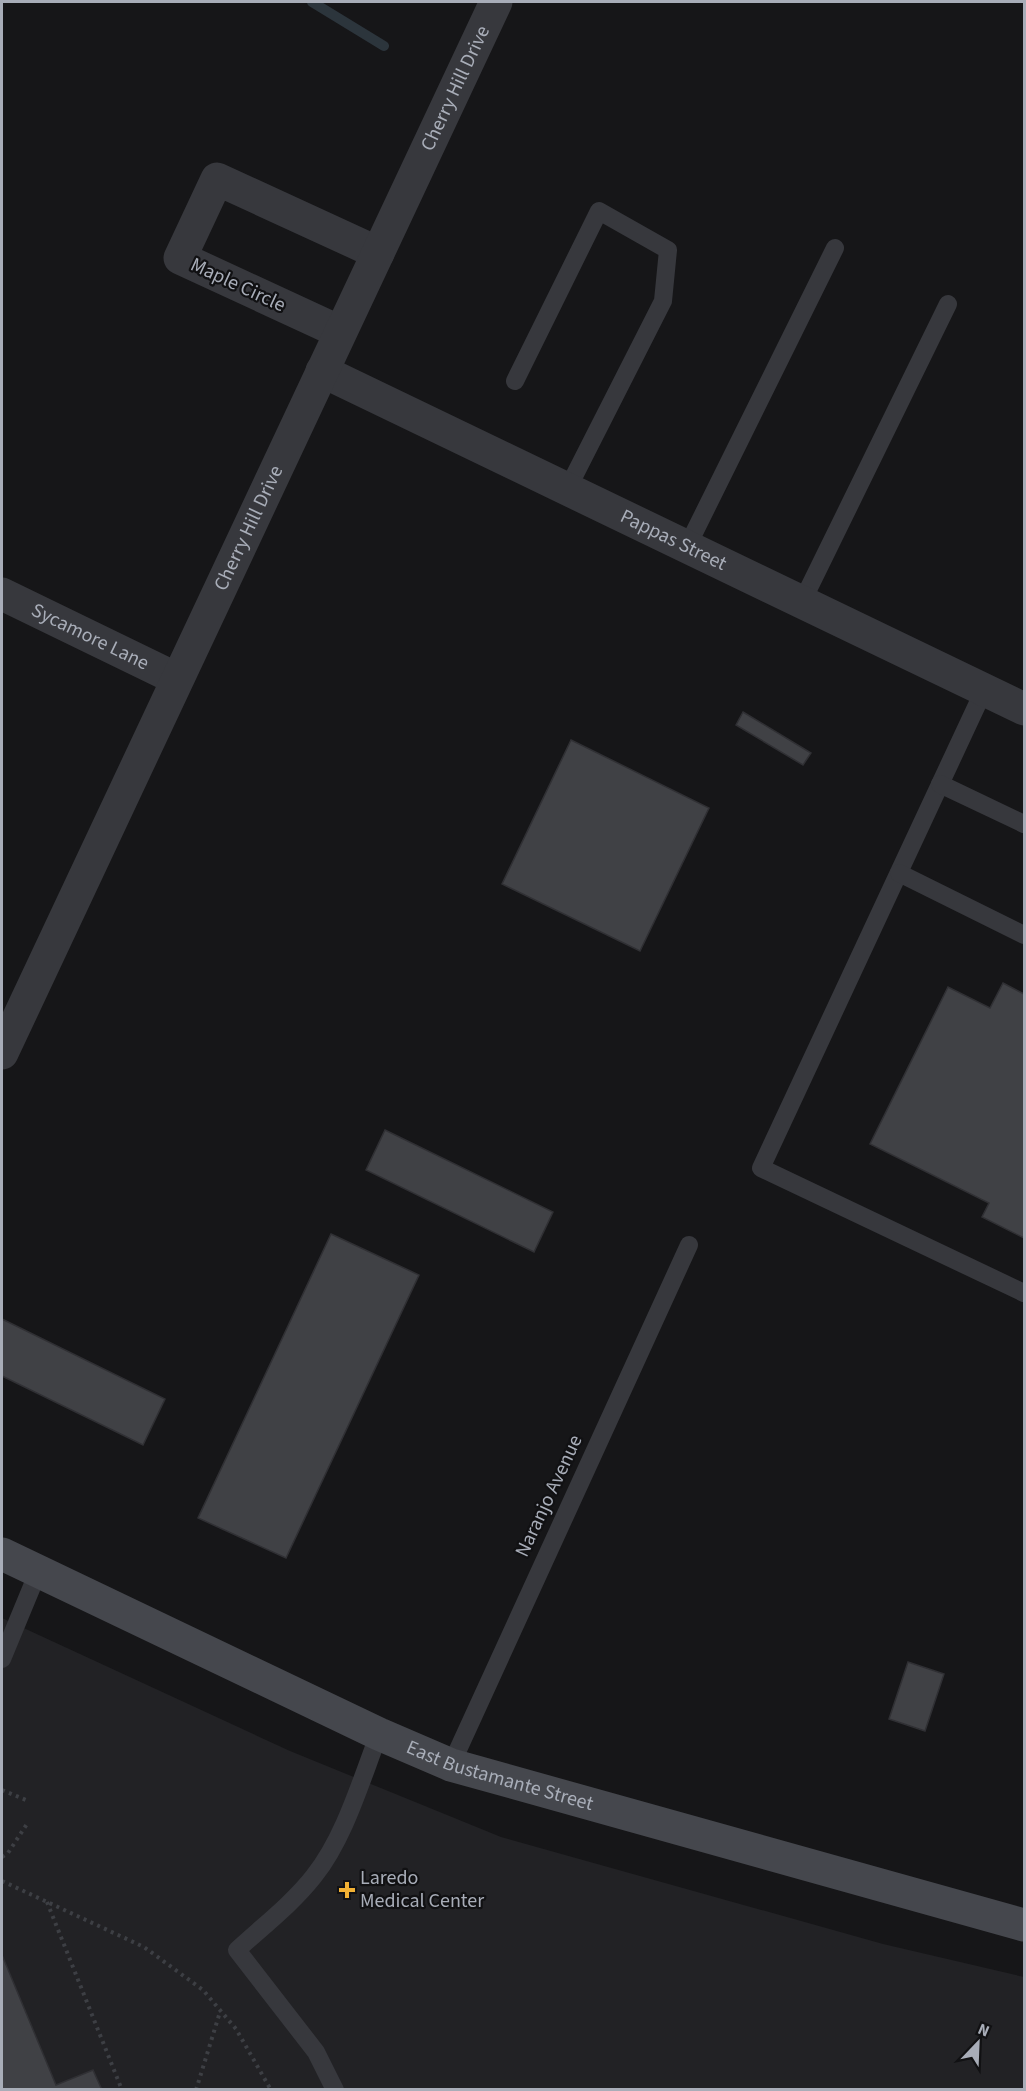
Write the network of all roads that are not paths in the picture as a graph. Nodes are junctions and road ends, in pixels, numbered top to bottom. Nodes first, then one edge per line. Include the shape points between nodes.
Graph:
1 (496, 2) edge
2 (836, 248) dead end
3 (378, 253) junction
4 (948, 304) dead end
5 (340, 332) junction
6 (322, 371) junction
7 (515, 381) dead end
8 (567, 490) junction
9 (687, 548) junction
10 (2, 594) edge
11 (802, 602) junction
12 (177, 679) junction
13 (984, 690) junction
14 (1024, 709) edge
15 (940, 784) junction
16 (1024, 824) edge
17 (899, 873) junction
18 (1024, 934) edge
19 (2, 1053) edge
20 (688, 1245) dead end
21 (1024, 1293) edge
22 (2, 1554) edge
23 (38, 1572) junction
24 (2, 1659) edge
25 (379, 1734) junction
26 (451, 1765) junction
27 (1024, 1925) edge
28 (335, 2090) edge

1 - 3 street, Cherry Hill Drive
2 - 9 lane
3 - 5 street, Cherry Hill Drive
3 - 5 street, Maple Circle via 218,179 180,258
4 - 11 lane
5 - 6 street, Cherry Hill Drive
6 - 8 street, Pappas Street
6 - 12 street, Cherry Hill Drive
7 - 8 lane via 599,211 668,250 663,301
8 - 9 street, Pappas Street
9 - 11 street, Pappas Street
10 - 12 street, Sycamore Lane
11 - 13 street, Pappas Street
12 - 19 street, Cherry Hill Drive
13 - 14 street, Pappas Street
13 - 15 lane
15 - 16 lane
15 - 17 lane
17 - 18 lane
17 - 21 lane via 761,1168
20 - 26 lane, Naranjo Avenue
22 - 23 street, East Bustamante Street
23 - 24 lane
23 - 25 street, East Bustamante Street
25 - 26 street, East Bustamante Street
25 - 28 lane via 348,1814 315,1876 237,1950 316,2052
26 - 27 street, East Bustamante Street

